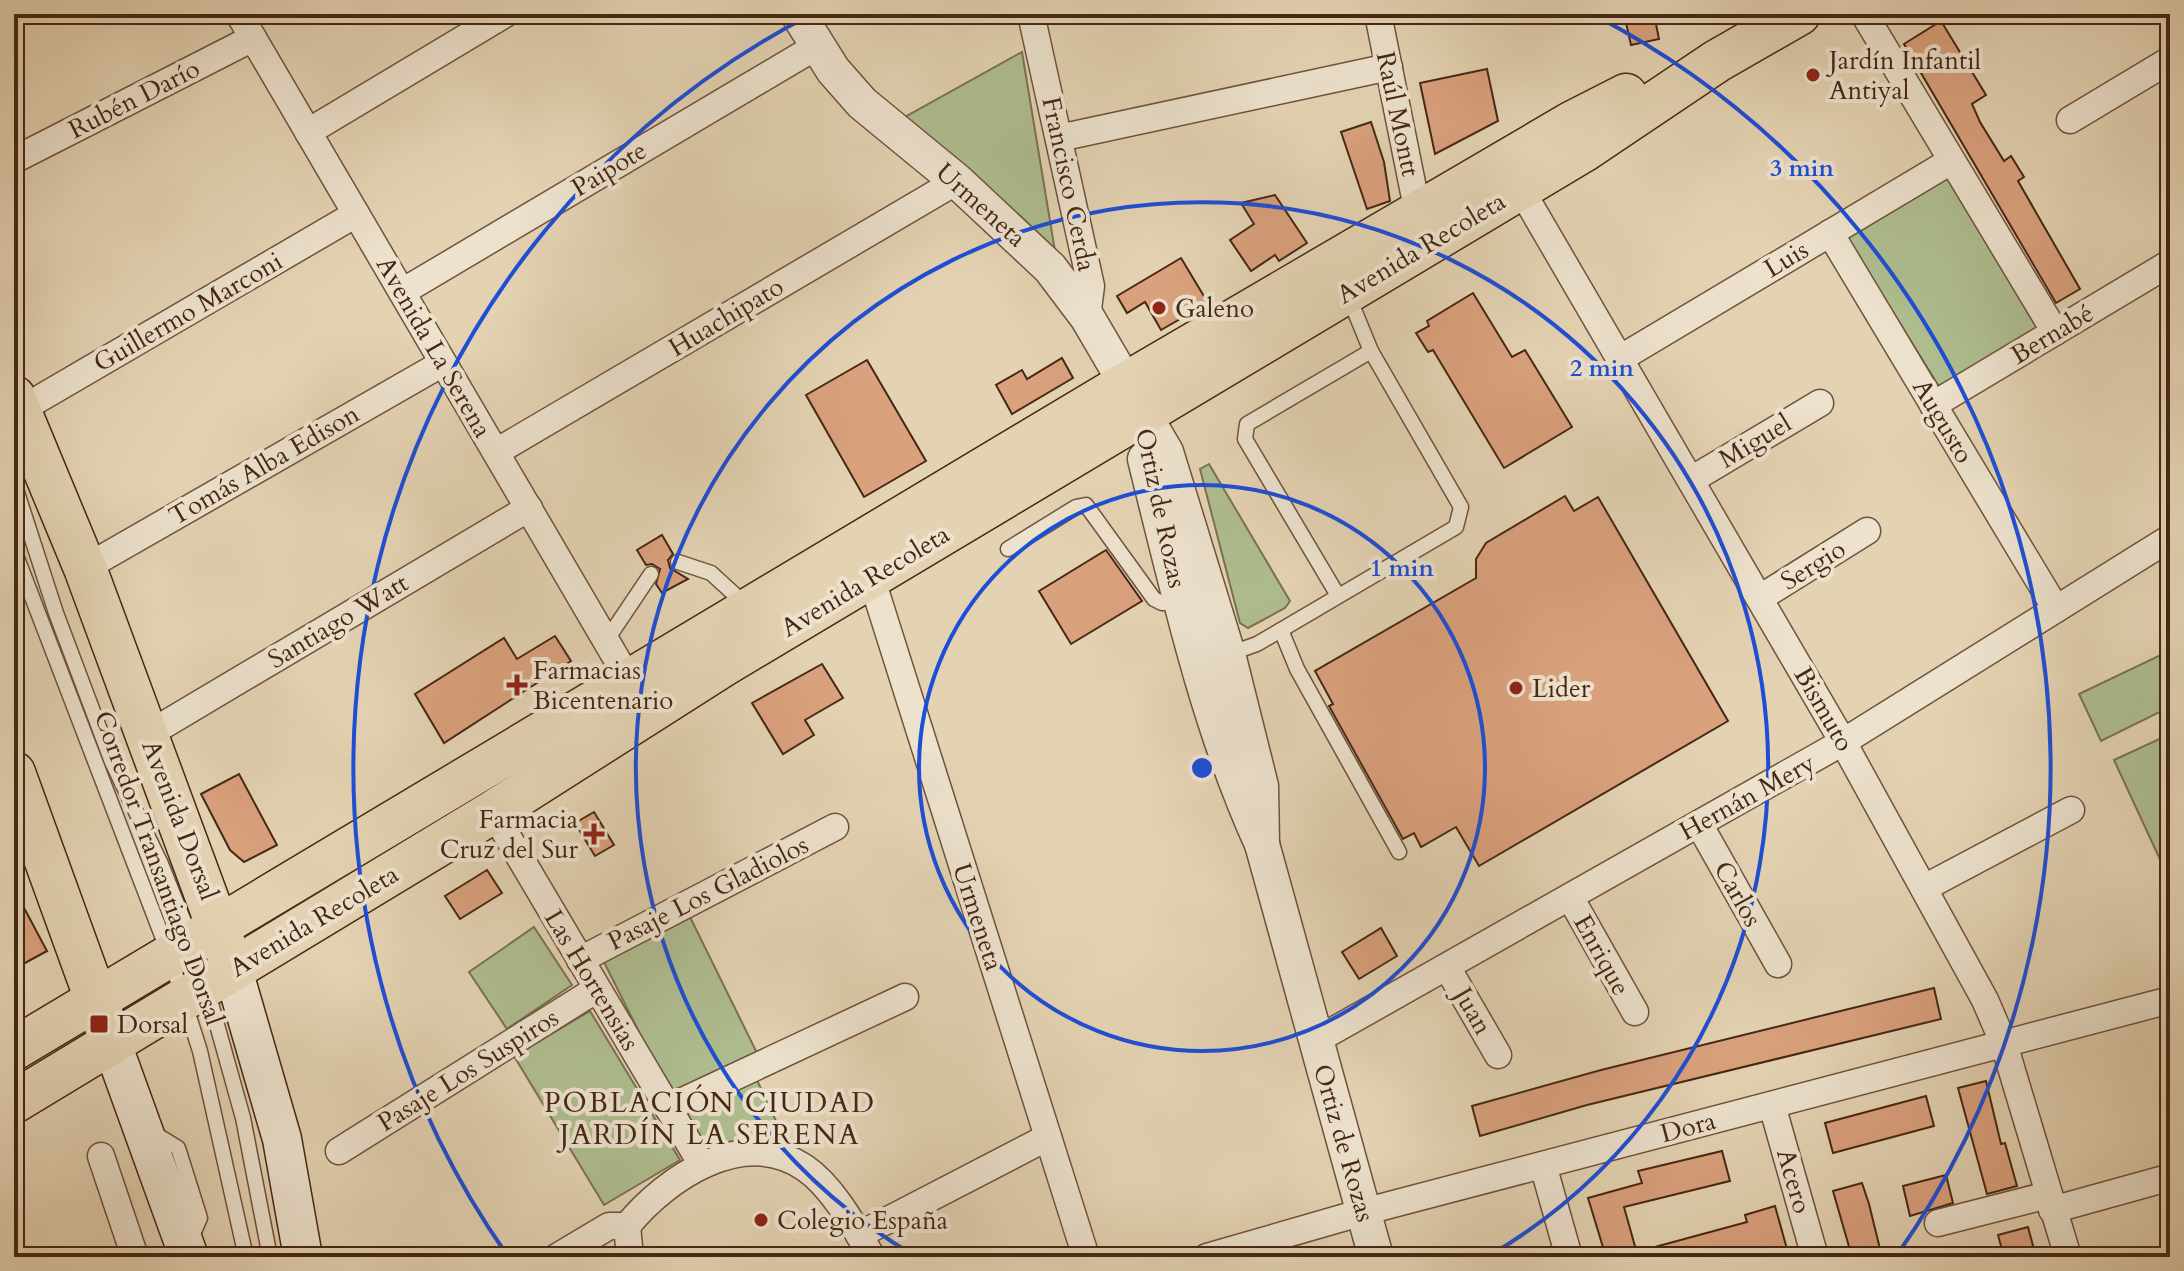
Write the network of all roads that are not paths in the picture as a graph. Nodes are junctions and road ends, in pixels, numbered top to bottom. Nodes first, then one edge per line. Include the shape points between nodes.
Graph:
1 (239, 14) edge
2 (505, 14) edge
3 (798, 14) edge
4 (1018, 14) edge
5 (1031, 14) edge
6 (1378, 14) edge
7 (1864, 14) edge
8 (1787, 17) edge
9 (253, 38) junction
10 (817, 46) junction
11 (1040, 51) junction
12 (2170, 60) edge
13 (1717, 61) junction
14 (1389, 67) junction
15 (2070, 120) dead end
16 (308, 132) junction
17 (1059, 138) junction
18 (14, 160) edge
19 (1951, 161) junction
20 (957, 181) junction
21 (1520, 188) junction
22 (1418, 213) junction
23 (356, 214) junction
24 (1830, 233) junction
25 (2170, 263) edge
26 (402, 292) junction
27 (1347, 292) junction
28 (1087, 317) junction
29 (2055, 332) junction
30 (1371, 351) junction
31 (1621, 358) junction
32 (443, 363) junction
33 (1134, 399) junction
34 (17, 403) edge
35 (1820, 403) dead end
36 (1933, 405) junction
37 (496, 452) junction
38 (1691, 480) junction
39 (14, 483) edge
40 (529, 508) junction
41 (886, 526) junction
42 (1867, 531) dead end
43 (2170, 538) edge
44 (1008, 549) dead end
45 (14, 550) edge
46 (678, 562) dead end
47 (85, 568) junction
48 (651, 574) dead end
49 (871, 577) junction
50 (1337, 594) junction
51 (1760, 598) junction
52 (1181, 602) junction
53 (749, 608) junction
54 (2056, 609) junction
55 (1281, 630) junction
56 (606, 641) junction
57 (1212, 653) junction
58 (629, 680) junction
59 (147, 735) junction
60 (1843, 742) junction
61 (14, 773) edge
62 (2071, 810) dead end
63 (493, 812) junction
64 (1699, 824) junction
65 (835, 827) dead end
66 (1399, 852) dead end
67 (1924, 888) junction
68 (1570, 897) junction
69 (580, 960) junction
70 (200, 963) junction
71 (1778, 964) dead end
72 (1447, 967) junction
73 (597, 989) junction
74 (905, 997) dead end
75 (95, 998) junction
76 (2170, 1000) edge
77 (1635, 1012) dead end
78 (1315, 1041) junction
79 (112, 1044) junction
80 (2004, 1044) junction
81 (14, 1049) edge
82 (1498, 1055) dead end
83 (14, 1102) edge
84 (1772, 1105) junction
85 (668, 1108) junction
86 (1048, 1137) junction
87 (339, 1151) dead end
88 (285, 1154) junction
89 (101, 1156) dead end
90 (702, 1165) junction
91 (1543, 1165) junction
92 (2164, 1179) dead end
93 (2050, 1203) junction
94 (1363, 1212) junction
95 (1938, 1223) dead end
96 (627, 1226) junction
97 (866, 1246) edge
98 (188, 1253) edge
99 (135, 1257) edge
100 (246, 1257) edge
101 (270, 1257) edge
102 (284, 1257) edge
103 (303, 1257) edge
104 (557, 1257) edge
105 (630, 1257) edge
106 (1086, 1257) edge
107 (1207, 1257) edge
108 (1376, 1257) edge
109 (1569, 1257) edge
110 (1815, 1257) edge
111 (2068, 1257) edge

1 - 9 street, Avenida La Serena
2 - 16 street
3 - 10 street, Urmeneta
4 - 11 street, Francisco Cerda
5 - 11 street, Francisco Cerda
6 - 14 street, Raúl Montt
7 - 19 street
8 - 13 main road, Avenida Recoleta
9 - 16 street, Avenida La Serena
9 - 18 street, Rubén Darío
10 - 20 street, Urmeneta via 862,103
10 - 26 street, Paipote
11 - 17 street, Francisco Cerda
12 - 15 street
13 - 21 main road, Avenida Recoleta
13 - 22 main road, Avenida Recoleta via 1601,107
14 - 17 street
14 - 22 street, Raúl Montt
16 - 23 street, Avenida La Serena
17 - 28 street, Francisco Cerda via 1091,286
19 - 24 street, Luis
19 - 29 street
20 - 28 street, Urmeneta via 1050,268
20 - 37 street, Huachipato
21 - 27 main road, Avenida Recoleta
21 - 31 street, Bismuto
22 - 33 main road, Avenida Recoleta
23 - 26 street, Avenida La Serena
23 - 34 street, Guillermo Marconi
24 - 31 street, Luis
24 - 36 street, Augusto
25 - 29 street, Bernabé
26 - 32 street, Avenida La Serena
27 - 30 lane
27 - 33 main road, Avenida Recoleta
28 - 33 street, Urmeneta
29 - 36 street, Bernabé
30 - 50 lane via 1461,507 1461,518 1456,527
30 - 50 lane via 1247,424 1245,430 1245,439
31 - 38 street, Bismuto
32 - 37 street, Avenida La Serena
32 - 47 street, Tomás Alba Edison
33 - 41 main road, Avenida Recoleta
33 - 49 main road, Avenida Recoleta
33 - 52 street, Ortiz de Rozas
33 - 57 street, Ortiz de Rozas via 1166,452
34 - 47 main road, Avenida Dorsal
35 - 38 street, Miguel
36 - 54 street, Augusto
37 - 40 street, Avenida La Serena
38 - 51 street, Bismuto
39 - 70 lane, Corredor Transantiago Dorsal via 112,762
40 - 56 street, Avenida La Serena
40 - 59 street, Santiago Watt
41 - 49 main road via 870,552
41 - 53 main road, Avenida Recoleta
42 - 51 street, Sergio
43 - 54 street, Hernán Mery
44 - 52 lane via 1086,505 1154,599
45 - 70 lane, Corredor Transantiago Dorsal
46 - 53 lane via 711,573
47 - 59 main road, Avenida Dorsal
48 - 56 lane
49 - 63 main road, Avenida Recoleta
49 - 86 street, Urmeneta
50 - 55 lane
51 - 60 street, Bismuto
52 - 57 street, Ortiz de Rozas
53 - 58 main road, Avenida Recoleta
54 - 60 street, Hernán Mery
55 - 57 lane via 1257,644
55 - 66 lane via 1297,669
56 - 58 street, Avenida La Serena
57 - 78 street, Ortiz de Rozas via 1261,786 1262,844
58 - 70 main road, Avenida Recoleta
59 - 70 main road, Avenida Dorsal
60 - 64 street, Hernán Mery
60 - 67 street, Bismuto
61 - 75 main road
62 - 67 street
63 - 69 street, Las Hortensias
63 - 70 main road, Avenida Recoleta
64 - 68 street, Hernán Mery
64 - 71 street, Carlos
65 - 69 street, Pasaje Los Gladiolos
67 - 80 street, Bismuto
68 - 72 street, Hernán Mery
68 - 77 street, Enrique
69 - 73 street, Las Hortensias
70 - 75 main road, Avenida Recoleta
70 - 79 main road, Avenida Recoleta
70 - 88 main road, Avenida Dorsal
70 - 100 lane, Corredor Transantiago Dorsal via 220,1132
70 - 101 lane, Corredor Transantiago Dorsal via 243,1118
72 - 78 street, Hernán Mery
72 - 82 street, Juan
73 - 85 street, Las Hortensias
73 - 87 street, Pasaje Los Suspiros
74 - 85 street
75 - 79 main road
75 - 81 main road, Avenida Recoleta
76 - 80 street, Dora
78 - 94 street, Ortiz de Rozas
79 - 83 main road, Avenida Recoleta
79 - 98 main road
80 - 84 street, Dora
80 - 93 street, Bismuto
84 - 91 street, Dora
84 - 110 street, Acero
85 - 90 street, Las Hortensias
86 - 97 street
86 - 106 street, Urmeneta
88 - 102 lane
88 - 103 main road, Avenida Dorsal
89 - 99 street
90 - 96 street via 643,1207
90 - 97 street via 733,1153 777,1154 806,1168
91 - 94 street, Dora
91 - 109 street
92 - 93 street
93 - 95 street
93 - 111 street, Bismuto
94 - 107 street, Dora
94 - 108 street, Ortiz de Rozas
96 - 104 street via 609,1226
96 - 105 street

